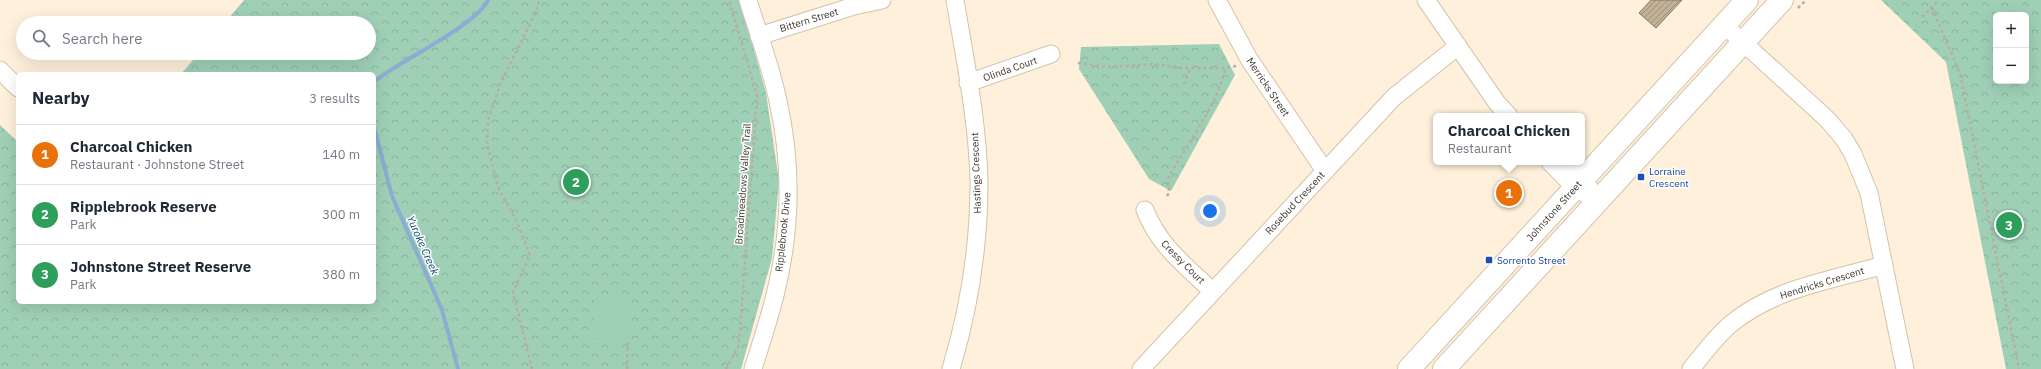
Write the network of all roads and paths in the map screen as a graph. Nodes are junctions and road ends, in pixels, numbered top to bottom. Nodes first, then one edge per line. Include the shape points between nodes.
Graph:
1 (539, 0) edge
2 (729, 0) edge
3 (748, 0) edge
4 (882, 0) edge
5 (955, 0) edge
6 (1218, 0) edge
7 (1426, 0) edge
8 (1747, 0) edge
9 (1782, 0) edge
10 (1939, 0) edge
11 (1932, 8) junction
12 (1922, 17) dead end
13 (1724, 25) junction
14 (759, 36) junction
15 (1743, 42) junction
16 (1458, 46) junction
17 (1051, 54) dead end
18 (1078, 63) dead end
19 (1238, 65) dead end
20 (1190, 68) junction
21 (1226, 68) junction
22 (0, 70) edge
23 (968, 83) junction
24 (1184, 84) dead end
25 (16, 86) edge
26 (1506, 113) edge
27 (1554, 165) edge
28 (1567, 165) edge
29 (1325, 171) junction
30 (1579, 183) junction
31 (1167, 196) dead end
32 (1599, 201) junction
33 (1145, 210) dead end
34 (1884, 265) junction
35 (1212, 291) junction
36 (628, 339) dead end
37 (532, 369) edge
38 (627, 369) edge
39 (726, 369) edge
40 (753, 369) edge
41 (951, 369) edge
42 (1141, 369) edge
43 (1408, 369) edge
44 (1444, 369) edge
45 (1691, 369) edge
46 (1905, 369) edge
47 (2019, 369) edge

1 - 37 path via 536,12 501,82 488,120 487,143 498,187 516,220 530,255 512,292
2 - 39 path, Broadmeadows Valley Trail via 757,95 739,345
3 - 14 street, Ripplebrook Drive
4 - 14 street, Bittern Street via 854,6
5 - 23 street, Hastings Crescent
6 - 29 street, Merricks Street via 1249,59
7 - 16 street
8 - 13 main road, Johnstone Street
9 - 15 main road
10 - 11 path
11 - 12 path
11 - 47 path via 1960,73
13 - 15 street
13 - 30 main road, Johnstone Street
14 - 40 street, Ripplebrook Drive via 778,100 783,128 788,169 788,210 776,291
15 - 32 main road
15 - 34 street via 1828,120 1844,139 1869,193
16 - 26 street
16 - 29 street, Rosebud Crescent via 1394,97
17 - 23 street, Olinda Court
18 - 20 path via 1108,67 1157,64
19 - 21 path
20 - 21 path
20 - 24 path
21 - 31 path via 1214,99 1168,178
22 - 25 street
23 - 41 street, Hastings Crescent via 976,138 978,218 973,271
27 - 30 street
28 - 30 street
29 - 35 street, Rosebud Crescent
30 - 32 street
30 - 43 main road, Johnstone Street
32 - 44 main road
33 - 35 street, Cressy Court via 1151,227 1162,243
34 - 45 street, Hendricks Crescent via 1795,289 1751,310 1722,333
34 - 46 street
35 - 42 street, Rosebud Crescent
36 - 38 path

